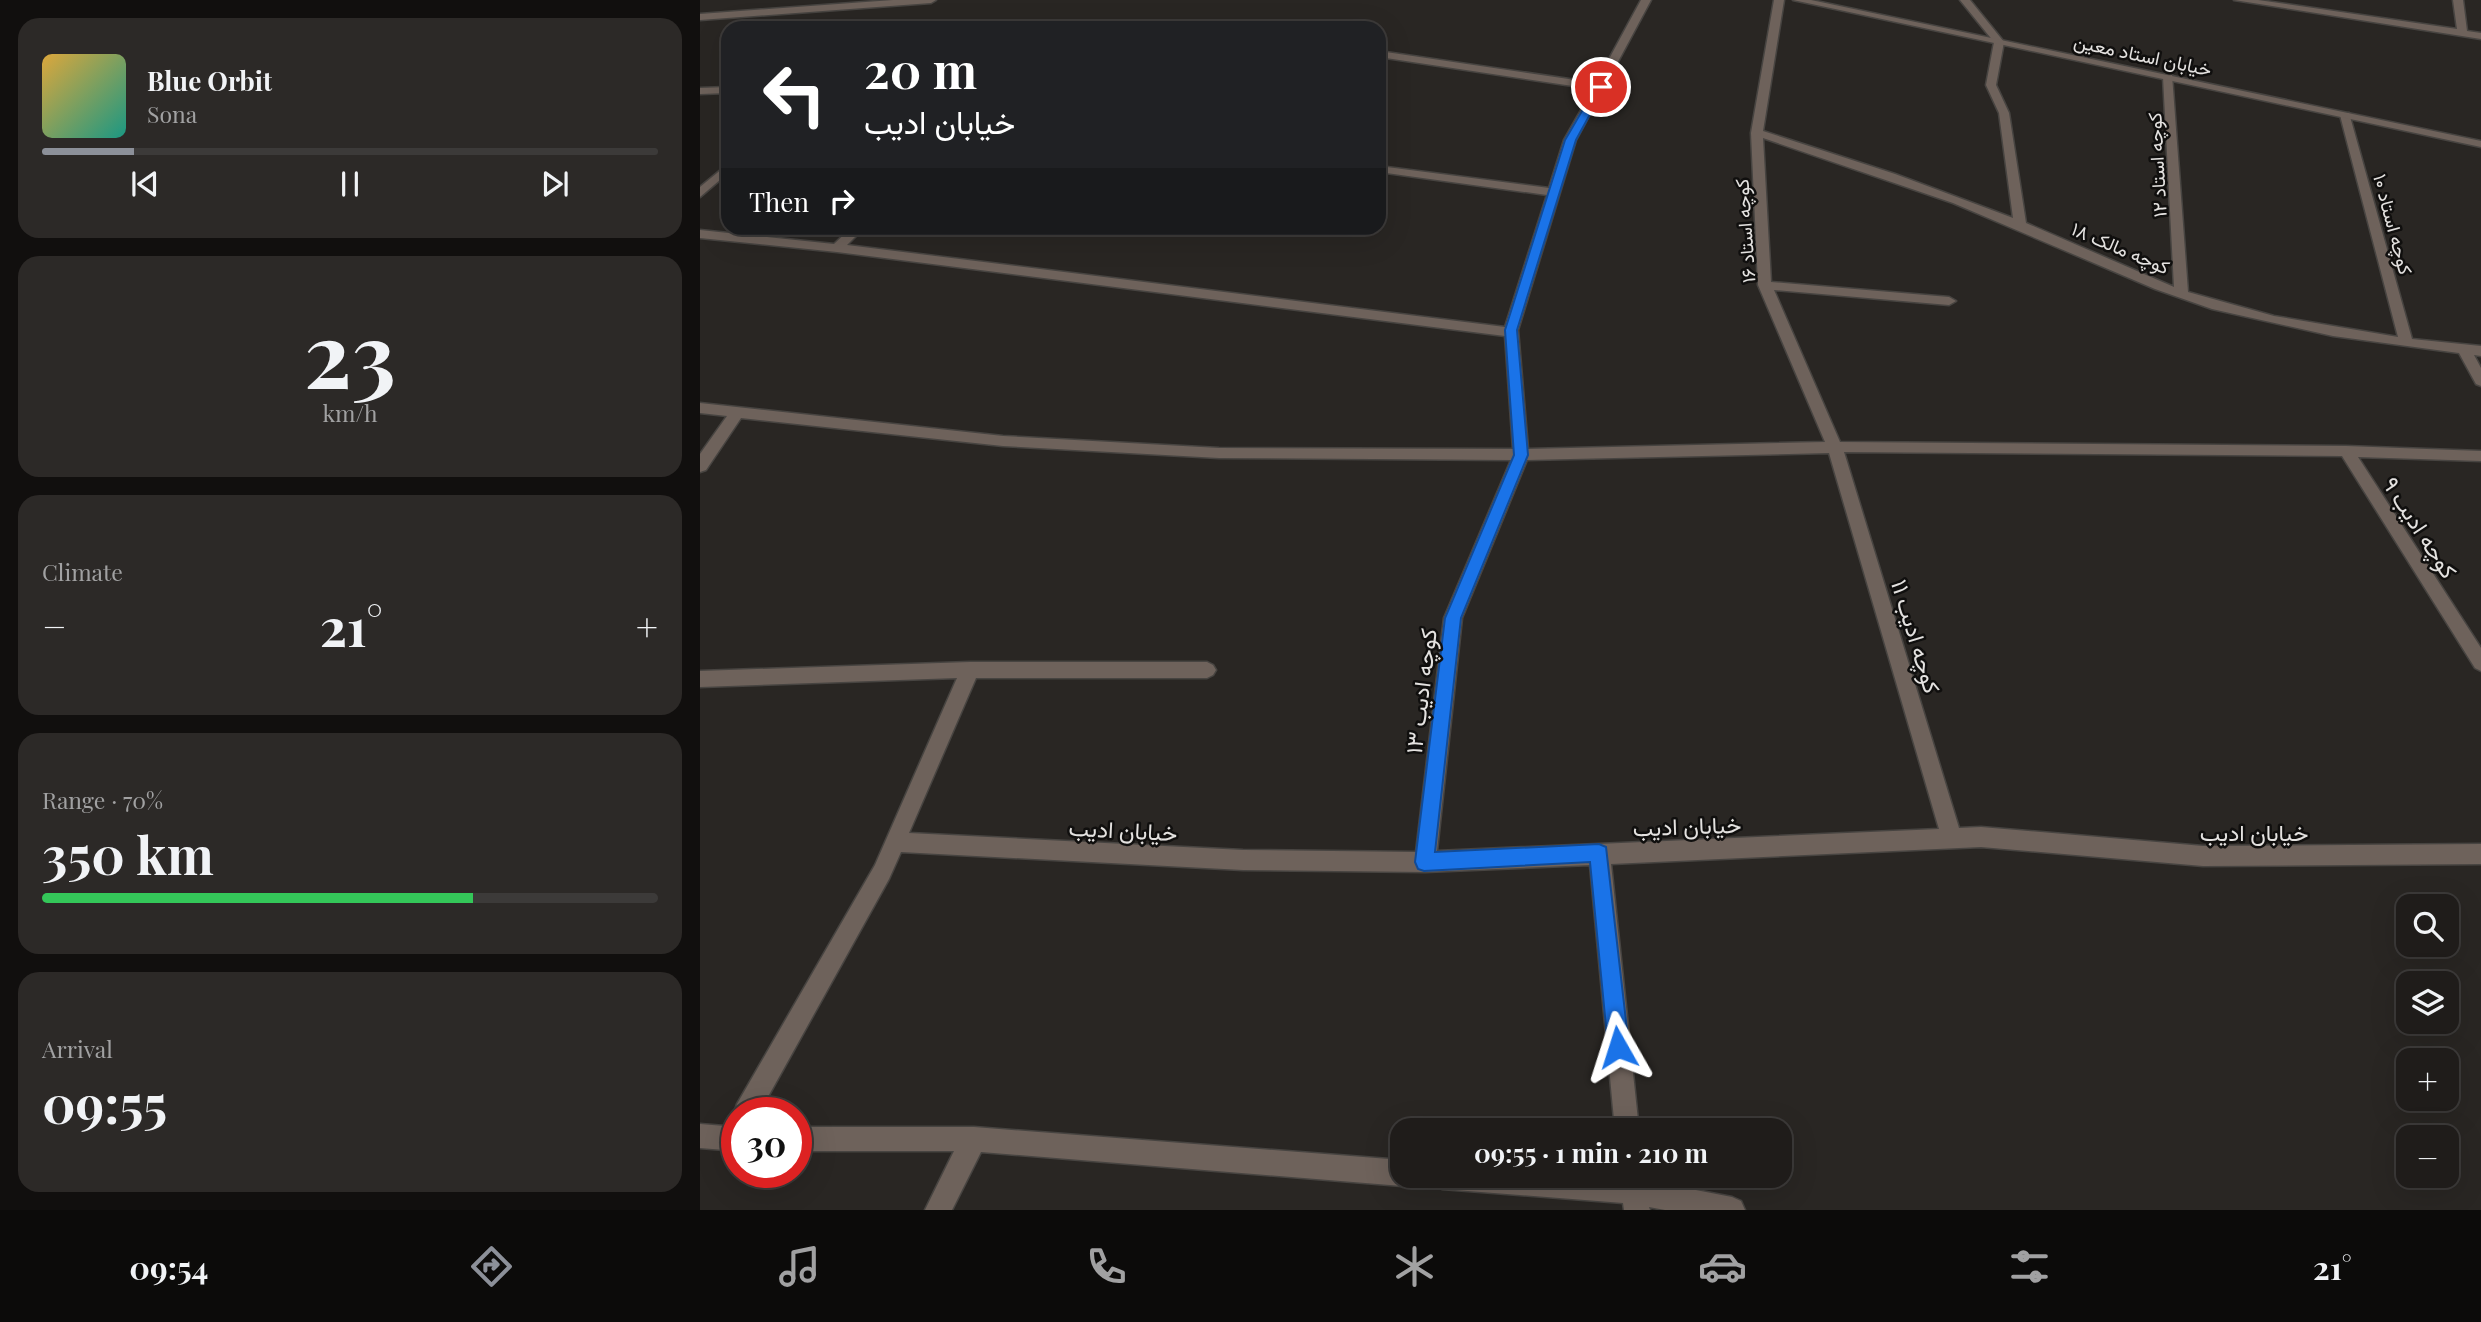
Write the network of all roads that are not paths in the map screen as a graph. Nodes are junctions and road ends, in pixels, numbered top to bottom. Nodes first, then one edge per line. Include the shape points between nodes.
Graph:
1 (931, 0) edge
2 (1646, 0) edge
3 (1779, 0) edge
4 (1798, 0) edge
5 (1965, 0) edge
6 (2239, 0) edge
7 (2458, 0) edge
8 (700, 17) edge
9 (2462, 33) junction
10 (2481, 36) edge
11 (1999, 42) junction
12 (1386, 55) edge
13 (2168, 77) junction
14 (1601, 87) junction
15 (721, 90) edge
16 (700, 91) edge
17 (2345, 115) junction
18 (1757, 133) junction
19 (2481, 144) edge
20 (1386, 170) edge
21 (721, 174) edge
22 (1554, 192) junction
23 (700, 193) edge
24 (2020, 225) junction
25 (700, 234) edge
26 (850, 235) edge
27 (836, 248) junction
28 (1765, 285) junction
29 (2181, 293) junction
30 (1949, 301) dead end
31 (1511, 332) junction
32 (2406, 343) junction
33 (2465, 349) junction
34 (2481, 351) edge
35 (2481, 381) edge
36 (700, 408) edge
37 (737, 412) junction
38 (1835, 447) junction
39 (2346, 451) junction
40 (1521, 455) junction
41 (2481, 456) edge
42 (700, 466) edge
43 (2481, 663) edge
44 (970, 670) junction
45 (1207, 670) dead end
46 (700, 680) edge
47 (1952, 839) junction
48 (896, 842) junction
49 (1599, 853) junction
50 (2481, 854) edge
51 (1424, 862) junction
52 (755, 1097) edge
53 (1625, 1118) edge
54 (700, 1136) edge
55 (721, 1136) edge
56 (812, 1139) edge
57 (974, 1139) junction
58 (1390, 1172) edge
59 (1586, 1188) edge
60 (1634, 1192) edge
61 (938, 1210) edge
62 (1732, 1210) edge

1 - 8 street
2 - 14 street
3 - 18 street, کوچه استاد ۱۶
4 - 11 street, خیابان استاد معین
5 - 11 street
6 - 9 street
7 - 9 street
9 - 10 street
11 - 13 street, خیابان استاد معین
11 - 24 street via 1991,85 2004,113
12 - 14 street
13 - 17 street, خیابان استاد معین
13 - 29 street, کوچه استاد ۱۲
14 - 22 street via 1570,140
15 - 16 street
17 - 19 street, خیابان استاد معین
17 - 32 street, کوچه استاد ۱۰
18 - 24 street, کوچه مالک ۱۸ via 1894,176
18 - 28 street, کوچه استاد ۱۶
20 - 22 street
21 - 23 street
22 - 31 street
24 - 29 street, کوچه مالک ۱۸
25 - 27 street
26 - 27 street
27 - 31 street
28 - 30 street
28 - 38 street, کوچه استاد ۱۶
29 - 32 street, کوچه مالک ۱۸ via 2244,314
31 - 40 street
32 - 33 street, کوچه مالک ۱۸
33 - 34 street, کوچه مالک ۱۸
33 - 35 street
36 - 37 street
37 - 40 street via 1043,444 1219,453
37 - 42 street
38 - 39 street
38 - 40 street
38 - 47 street, کوچه ادیب ۱۱
39 - 41 street
39 - 43 street, کوچه ادیب ۹
40 - 51 street, کوچه ادیب ۱۳ via 1453,618
44 - 45 street
44 - 46 street
44 - 48 street
47 - 49 street, خیابان ادیب
47 - 50 street, خیابان ادیب via 1981,837 2203,856
48 - 51 street, خیابان ادیب via 1243,860
48 - 52 street
49 - 51 street, خیابان ادیب
49 - 53 street
54 - 55 street
56 - 57 street
57 - 58 street
57 - 61 street
59 - 60 street
60 - 62 street

